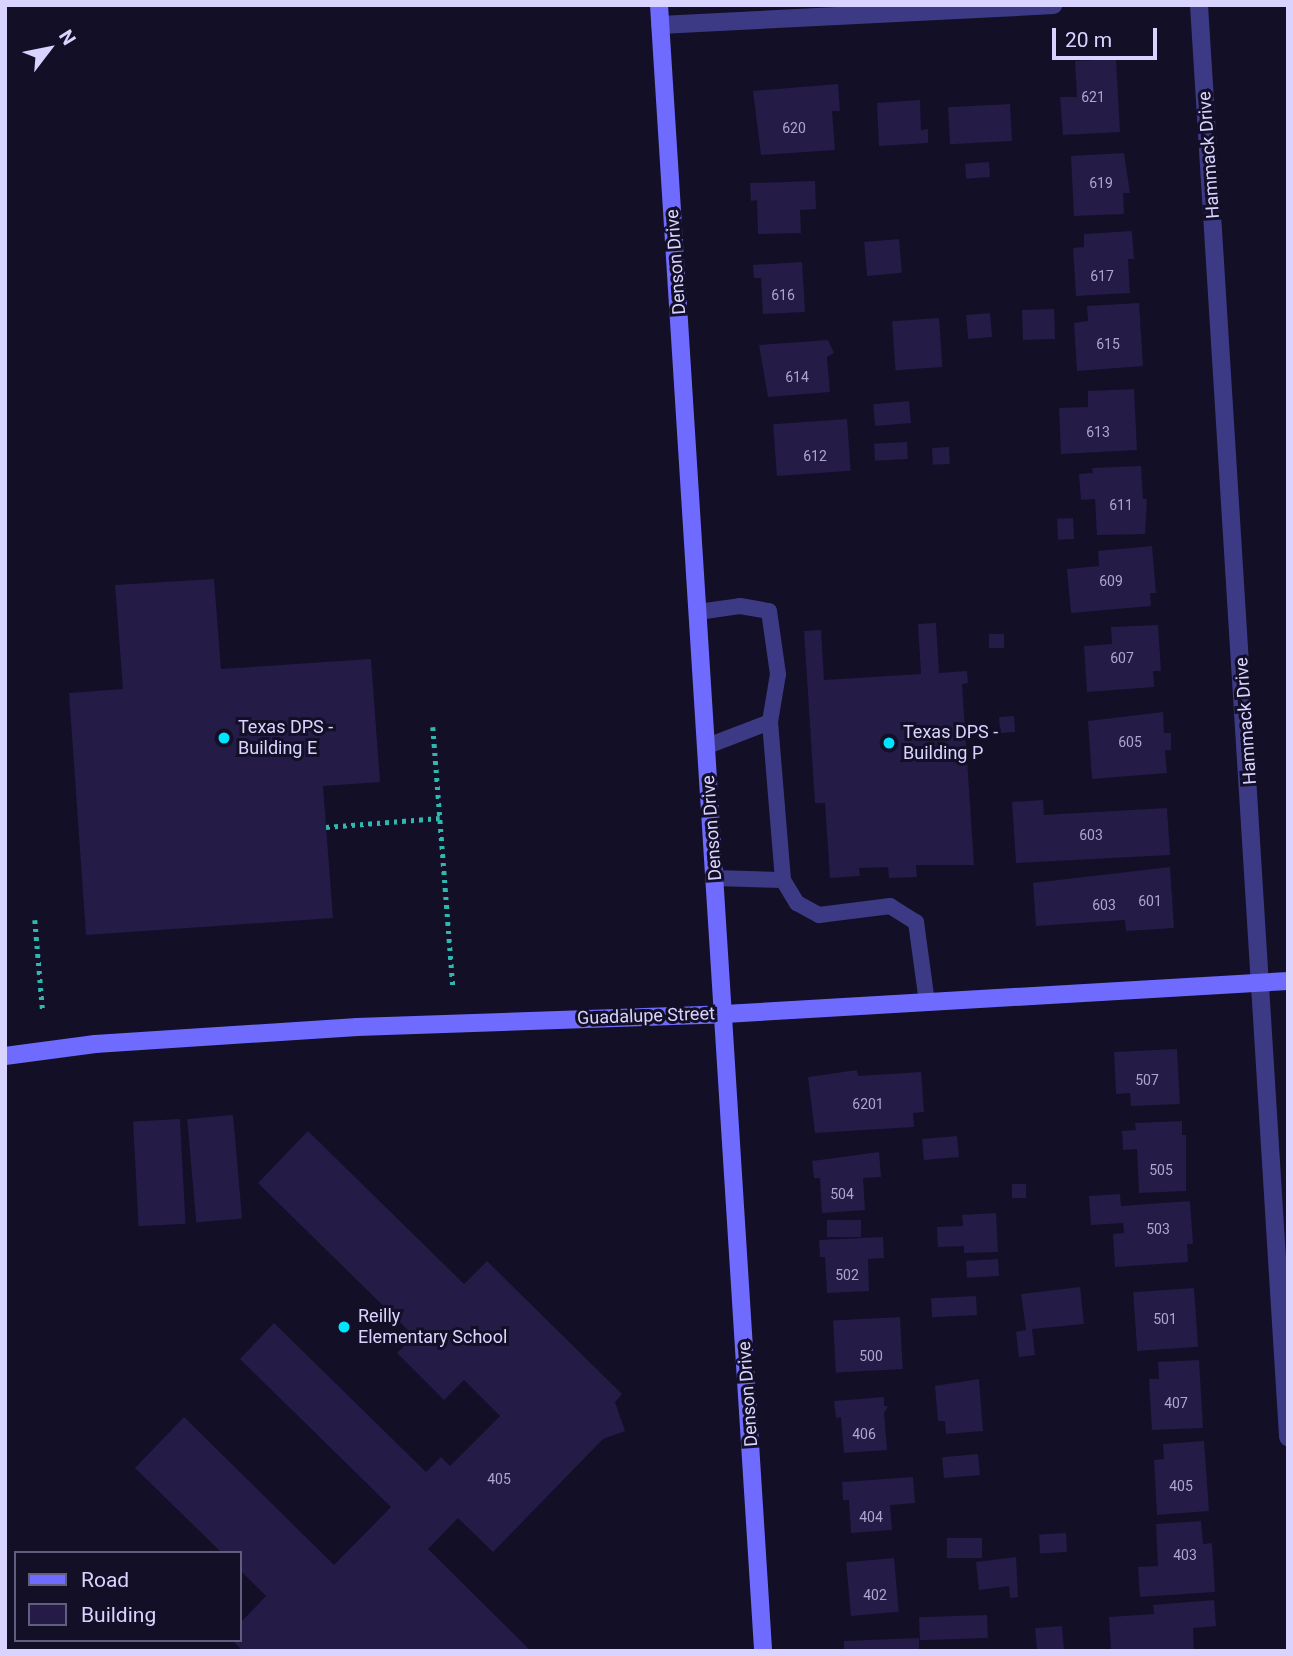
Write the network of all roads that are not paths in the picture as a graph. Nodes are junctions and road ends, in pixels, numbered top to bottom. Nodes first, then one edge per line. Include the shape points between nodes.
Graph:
1 (659, 5) edge
2 (1053, 5) edge
3 (1199, 5) edge
4 (660, 25) junction
5 (698, 612) junction
6 (770, 722) junction
7 (707, 746) junction
8 (715, 878) junction
9 (783, 880) junction
10 (1288, 981) edge
11 (1263, 982) junction
12 (927, 1002) junction
13 (724, 1014) junction
14 (5, 1056) edge
15 (1288, 1437) edge
16 (763, 1651) edge

1 - 4 street, Denson Drive
2 - 4 street
3 - 11 street, Hammack Drive
4 - 5 street, Denson Drive
5 - 6 lane via 740,606 769,611 778,674
5 - 7 street, Denson Drive
6 - 7 lane
6 - 9 lane
7 - 8 street, Denson Drive
8 - 9 lane
8 - 13 street, Denson Drive
9 - 12 lane via 797,903 819,915 890,906 916,922
10 - 11 street, Guadalupe Street
11 - 12 street, Guadalupe Street
11 - 15 street, Hammack Drive
12 - 13 street, Guadalupe Street
13 - 14 street, Guadalupe Street via 357,1027 95,1044
13 - 16 street, Denson Drive

